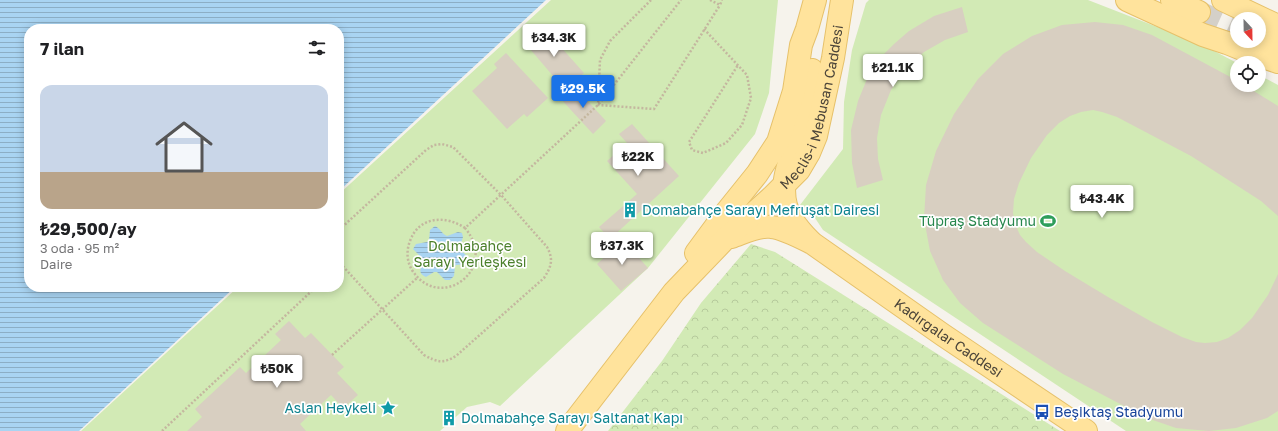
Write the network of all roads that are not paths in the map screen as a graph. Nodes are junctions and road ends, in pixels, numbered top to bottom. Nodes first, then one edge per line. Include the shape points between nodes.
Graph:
1 (816, 0) edge
2 (842, 0) edge
3 (1127, 0) edge
4 (1172, 0) edge
5 (1223, 0) edge
6 (1199, 12) tunnel mouth
7 (1278, 26) edge
8 (1278, 40) edge
9 (1227, 43) junction
10 (1278, 62) edge
11 (784, 185) junction
12 (724, 240) junction
13 (812, 243) junction
14 (674, 292) junction
15 (567, 431) edge
16 (1086, 431) edge

1 - 11 main road via 817,37 804,119
1 - 14 main road, Meclis-i Mebusan Caddesi via 801,45 792,97 778,142 757,174 700,246
2 - 11 main road, Meclis-i Mebusan Caddesi via 833,58 816,136 799,170
3 - 9 main road via 1203,35
4 - 6 main road
5 - 7 main road
8 - 9 main road via 1242,46
9 - 10 main road
11 - 12 main road, Meclis-i Mebusan Caddesi
11 - 13 main road, Kadırgalar Caddesi via 792,219
12 - 13 main road, Kadırgalar Caddesi via 762,227 771,227
12 - 14 main road, Meclis-i Mebusan Caddesi
13 - 16 main road, Kadırgalar Caddesi
14 - 15 main road

